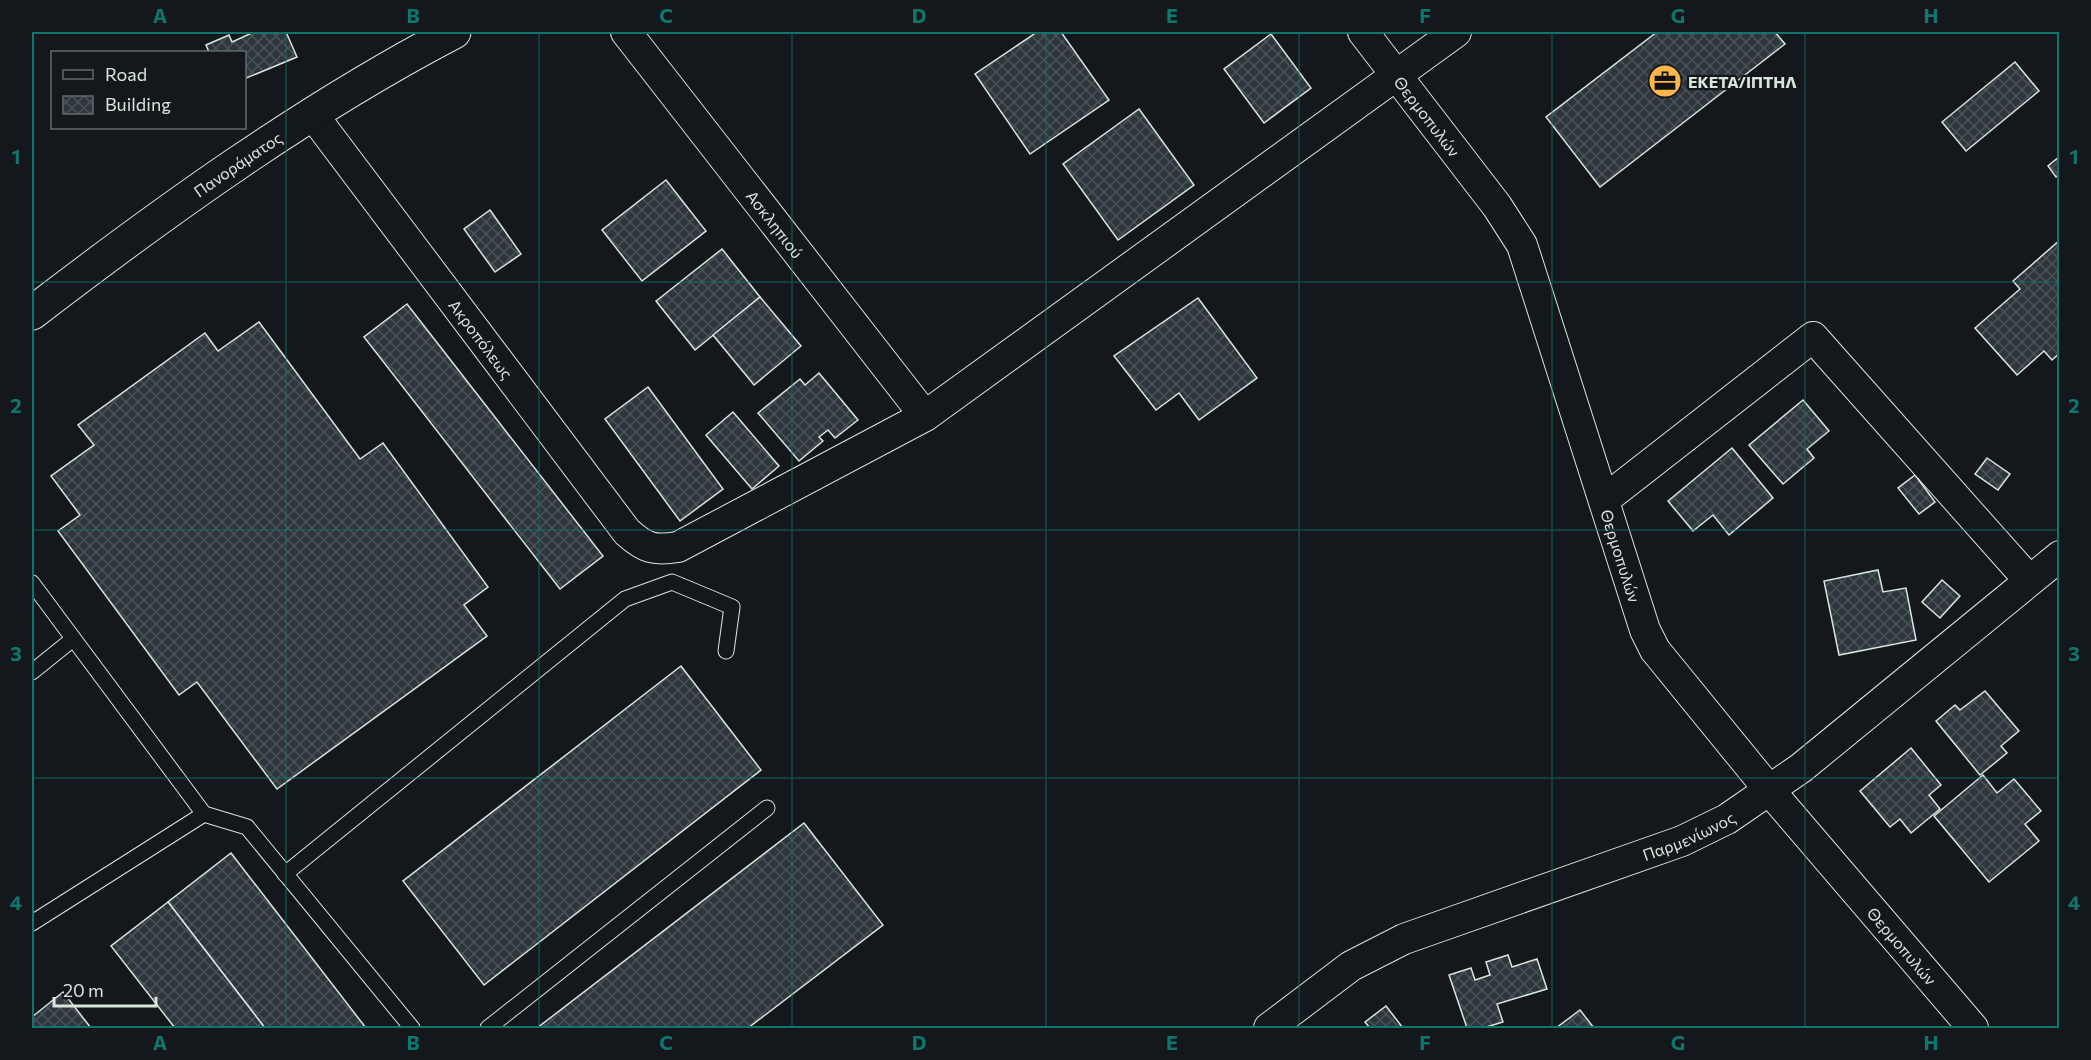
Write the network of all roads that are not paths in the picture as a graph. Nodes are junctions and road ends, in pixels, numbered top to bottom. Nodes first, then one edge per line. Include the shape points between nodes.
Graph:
1 (454, 32) edge
2 (626, 32) edge
3 (1362, 32) edge
4 (1456, 32) edge
5 (1396, 75) junction
6 (313, 115) junction
7 (32, 313) edge
8 (925, 416) junction
9 (1605, 500) junction
10 (2060, 556) edge
11 (2029, 580) junction
12 (32, 583) edge
13 (74, 639) junction
14 (726, 651) dead end
15 (32, 672) edge
16 (1770, 791) junction
17 (767, 808) dead end
18 (204, 814) junction
19 (285, 874) junction
20 (32, 923) edge
21 (412, 1029) edge
22 (488, 1029) edge
23 (1269, 1029) edge
24 (1973, 1029) edge

1 - 6 main road, Πανοράματος
2 - 8 street, Ασκληπιού
3 - 5 street, Θερμοπυλών
4 - 5 street
5 - 8 street
5 - 9 street, Θερμοπυλών via 1497,206 1522,245
6 - 7 main road, Πανοράματος via 206,186
6 - 8 street, Ακροπόλεως via 627,532 643,546 660,550 678,547
9 - 11 street via 1813,337
9 - 16 street, Θερμοπυλών via 1645,630 1655,650
10 - 11 street, Παρμενίωνος
11 - 16 street, Παρμενίωνος
12 - 13 lane
13 - 15 lane
13 - 18 lane
14 - 19 lane via 732,607 672,582 625,599
16 - 23 street, Παρμενίωνος via 1727,819 1682,841 1383,949 1351,966
16 - 24 street, Θερμοπυλών
17 - 22 lane
18 - 19 lane via 247,827
18 - 20 lane
19 - 21 lane

